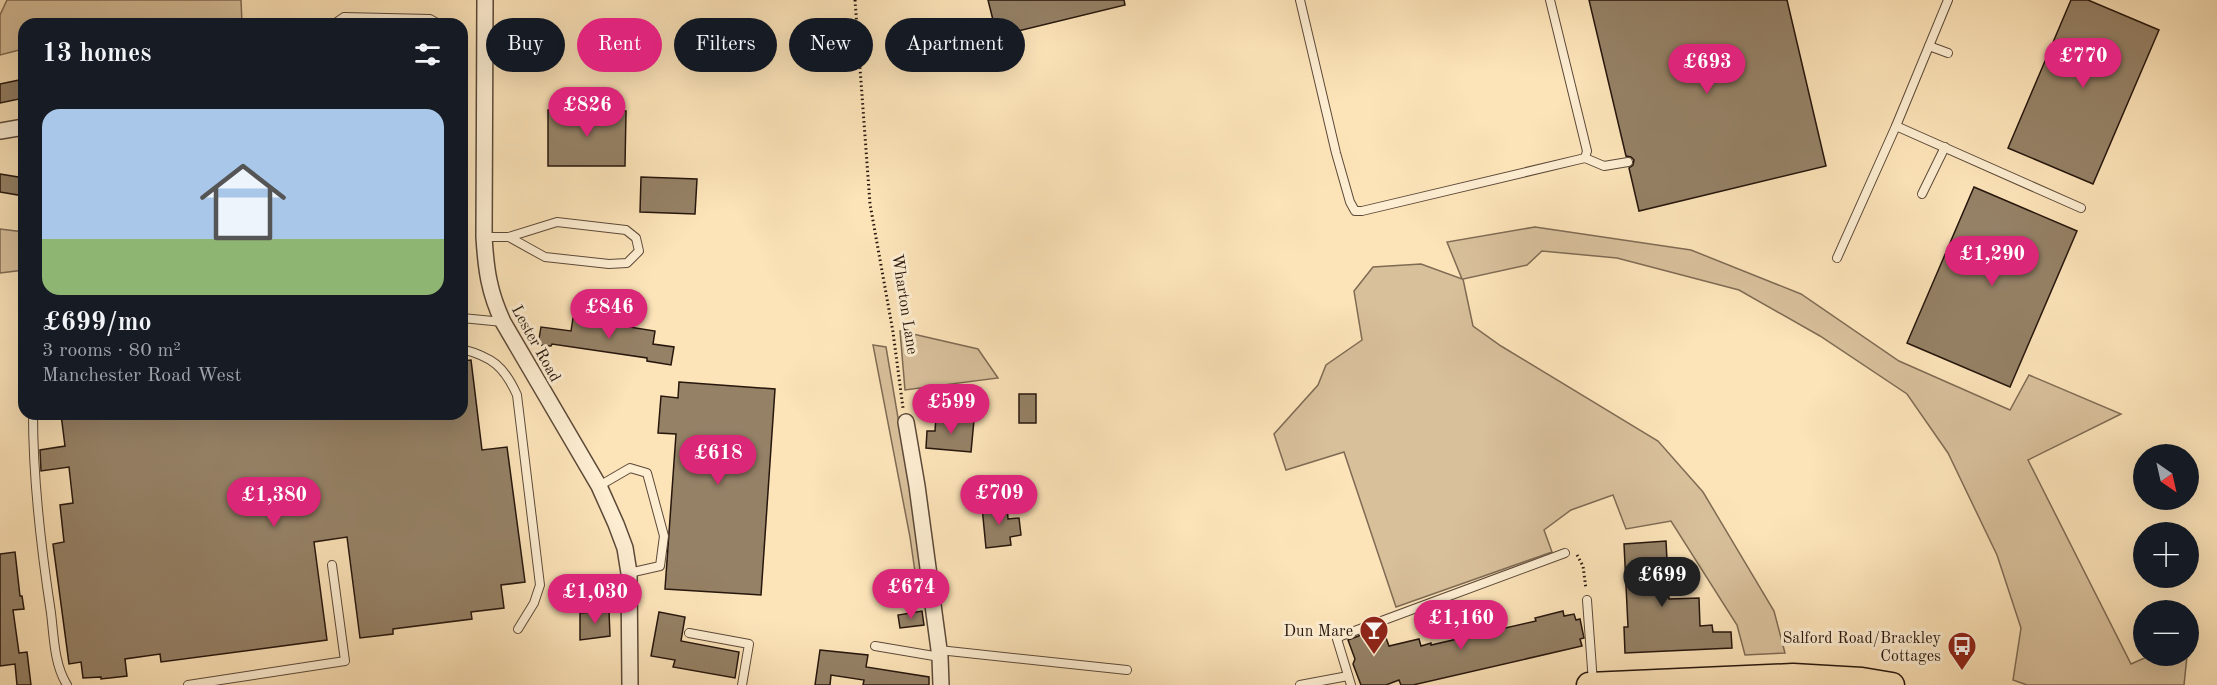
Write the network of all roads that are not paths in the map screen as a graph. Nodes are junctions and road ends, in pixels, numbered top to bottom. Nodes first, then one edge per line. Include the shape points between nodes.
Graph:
1 (485, 0) edge
2 (1300, 0) edge
3 (1550, 0) edge
4 (1948, 0) edge
5 (343, 18) edge
6 (387, 18) edge
7 (1929, 46) junction
8 (1948, 53) dead end
9 (1896, 126) junction
10 (18, 128) edge
11 (0, 131) edge
12 (1945, 147) junction
13 (1585, 158) junction
14 (1628, 162) dead end
15 (1922, 194) dead end
16 (2081, 208) dead end
17 (484, 237) junction
18 (509, 237) junction
19 (1837, 258) dead end
20 (468, 319) edge
21 (502, 322) junction
22 (468, 351) edge
23 (33, 420) edge
24 (906, 422) road end
25 (599, 486) junction
26 (1565, 553) road end
27 (332, 565) dead end
28 (629, 573) junction
29 (1587, 600) road end
30 (518, 629) dead end
31 (689, 633) dead end
32 (875, 646) dead end
33 (940, 654) junction
34 (1127, 670) dead end
35 (1348, 676) junction
36 (1639, 683) edge
37 (67, 685) edge
38 (188, 685) edge
39 (630, 685) edge
40 (742, 685) edge
41 (941, 685) edge
42 (1300, 685) edge
43 (1351, 685) edge
44 (1591, 685) edge
45 (1892, 685) edge

1 - 17 street, Lester Road
2 - 13 lane via 1336,153 1355,211
3 - 13 lane via 1587,151
4 - 7 lane
5 - 6 lane
7 - 8 lane
7 - 9 lane
9 - 12 lane
9 - 19 lane
10 - 11 street
12 - 15 lane
12 - 16 lane
13 - 14 lane via 1604,166
17 - 18 lane
17 - 21 street, Lester Road via 487,276
18 - 18 lane via 557,222 626,230 636,238 639,251 627,263 609,264 544,257
20 - 21 lane
21 - 25 street, Lester Road
22 - 30 lane via 500,367 517,395 540,585
23 - 37 lane via 46,580 57,659
24 - 33 street
25 - 28 street, Lester Road via 625,548
25 - 28 lane via 630,468 647,473 664,536 660,566
26 - 35 lane via 1341,636 1337,639
27 - 38 lane via 345,661
28 - 39 street, Lester Road
29 - 44 lane
31 - 40 lane via 749,644
32 - 33 lane
33 - 34 lane
33 - 41 street
35 - 42 lane
35 - 43 lane
36 - 44 main road
36 - 45 main road via 1793,676

